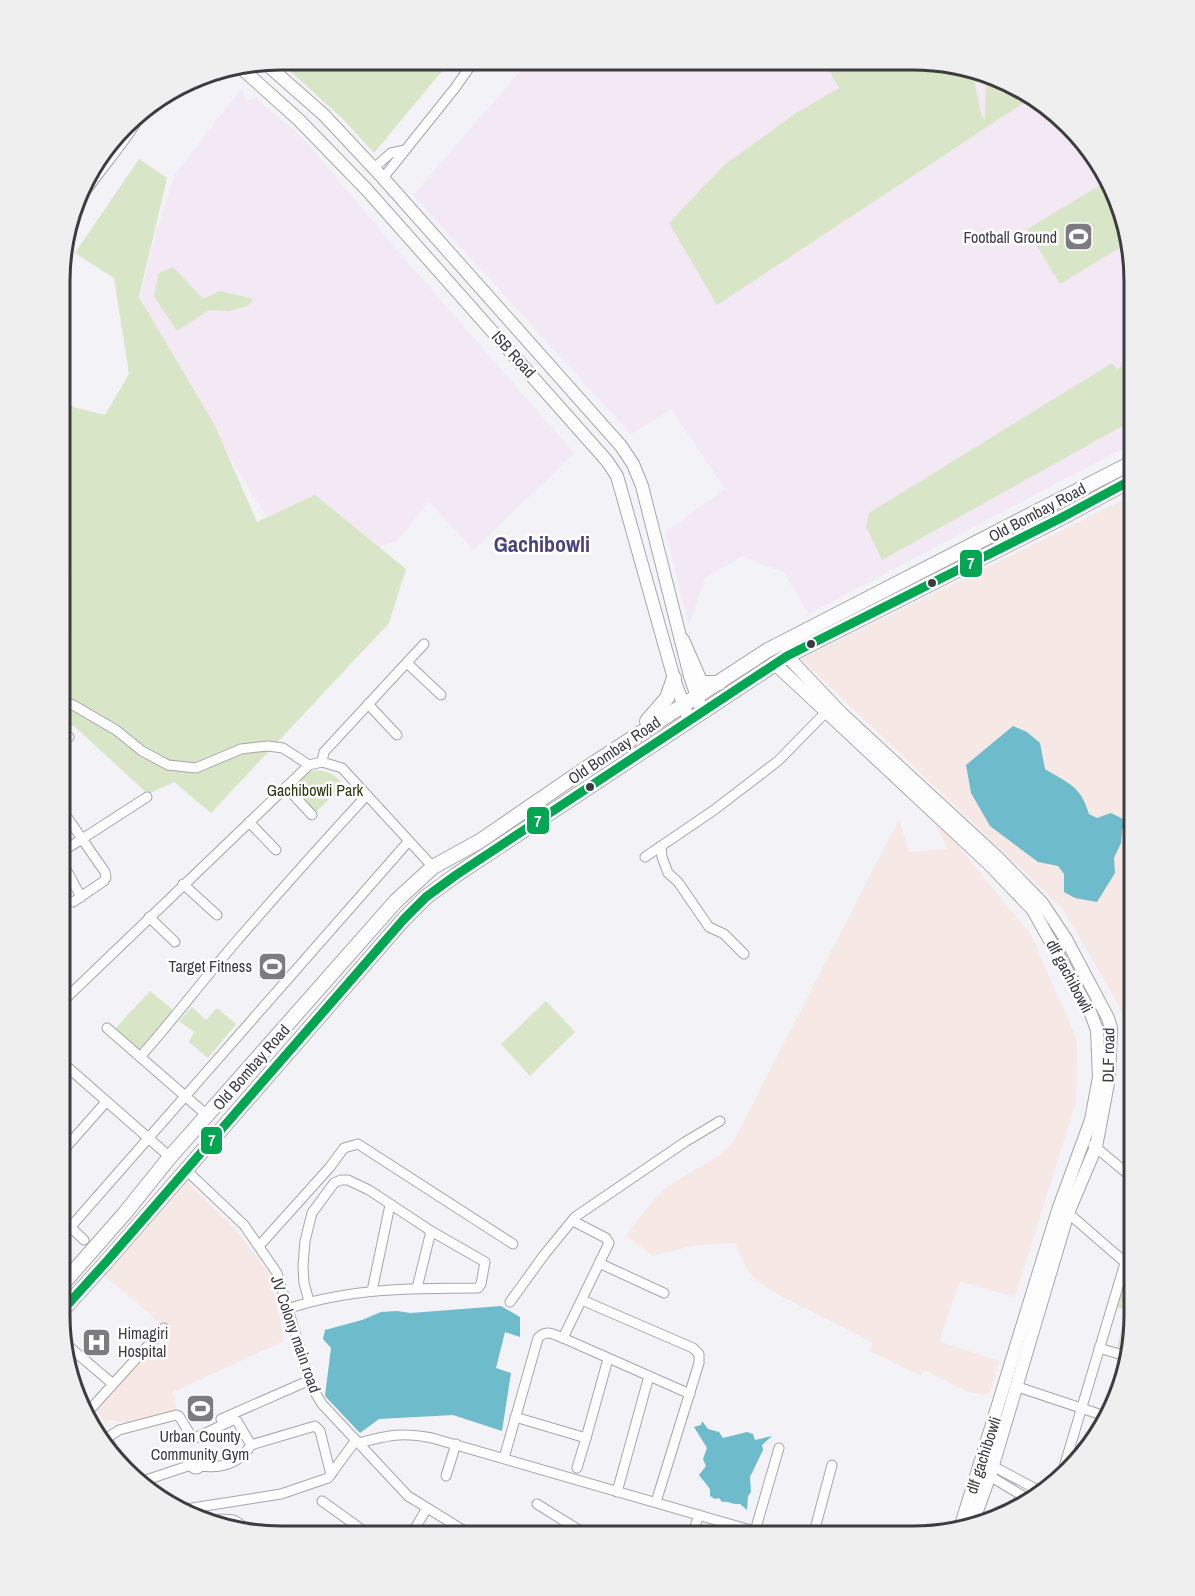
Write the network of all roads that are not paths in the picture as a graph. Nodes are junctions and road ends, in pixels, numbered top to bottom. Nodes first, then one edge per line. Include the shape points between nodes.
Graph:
1 (274, 71) edge
2 (467, 71) edge
3 (247, 73) edge
4 (378, 173) junction
5 (521, 334) junction
6 (508, 346) junction
7 (1124, 467) edge
8 (1124, 484) edge
9 (682, 640) junction
10 (424, 644) dead end
11 (781, 660) junction
12 (407, 663) junction
13 (674, 678) junction
14 (719, 682) junction
15 (441, 695) dead end
16 (696, 696) junction
17 (70, 704) edge
18 (368, 704) junction
19 (683, 704) junction
20 (702, 711) junction
21 (826, 712) junction
22 (689, 720) junction
23 (397, 735) dead end
24 (627, 741) junction
25 (322, 762) junction
26 (309, 765) junction
27 (286, 787) junction
28 (367, 795) junction
29 (147, 797) dead end
30 (312, 815) dead end
31 (70, 821) edge
32 (249, 822) junction
33 (82, 839) junction
34 (408, 842) junction
35 (70, 846) edge
36 (661, 846) junction
37 (276, 850) dead end
38 (464, 850) junction
39 (645, 856) dead end
40 (472, 864) junction
41 (433, 867) junction
42 (70, 882) edge
43 (183, 884) junction
44 (217, 915) dead end
45 (149, 917) junction
46 (175, 942) dead end
47 (744, 954) dead end
48 (70, 994) edge
49 (1108, 1018) junction
50 (1095, 1023) junction
51 (107, 1028) dead end
52 (140, 1057) junction
53 (70, 1069) edge
54 (186, 1095) junction
55 (106, 1102) junction
56 (208, 1116) junction
57 (720, 1121) dead end
58 (1084, 1138) junction
59 (149, 1139) junction
60 (70, 1140) edge
61 (1096, 1147) junction
62 (170, 1157) junction
63 (185, 1169) junction
64 (1124, 1171) edge
65 (390, 1205) junction
66 (1068, 1213) junction
67 (573, 1221) junction
68 (71, 1227) joint
69 (431, 1231) junction
70 (84, 1240) dead end
71 (513, 1244) dead end
72 (259, 1246) junction
73 (1124, 1262) edge
74 (599, 1263) junction
75 (1124, 1266) edge
76 (70, 1276) edge
77 (417, 1288) junction
78 (372, 1291) junction
79 (664, 1293) dead end
80 (582, 1300) junction
81 (309, 1301) junction
82 (70, 1302) edge
83 (510, 1302) dead end
84 (287, 1308) junction
85 (164, 1328) dead end
86 (563, 1338) junction
87 (1100, 1348) junction
88 (74, 1351) edge
89 (1120, 1354) edge
90 (608, 1359) junction
91 (649, 1376) junction
92 (304, 1378) junction
93 (113, 1384) junction
94 (1015, 1386) junction
95 (690, 1394) junction
96 (92, 1407) edge
97 (1081, 1408) junction
98 (1099, 1414) edge
99 (515, 1417) junction
100 (214, 1423) dead end
101 (109, 1436) edge
102 (586, 1438) junction
103 (193, 1439) junction
104 (358, 1442) junction
105 (456, 1444) junction
106 (251, 1445) junction
107 (779, 1448) dead end
108 (504, 1458) junction
109 (1066, 1461) edge
110 (195, 1463) junction
111 (832, 1465) dead end
112 (985, 1467) junction
113 (577, 1468) dead end
114 (331, 1475) junction
115 (446, 1476) dead end
116 (149, 1479) edge
117 (1034, 1488) edge
118 (617, 1492) junction
119 (1023, 1495) edge
120 (322, 1501) dead end
121 (656, 1502) junction
122 (537, 1504) dead end
123 (197, 1507) edge
124 (427, 1508) junction
125 (699, 1515) junction
126 (974, 1516) edge
127 (964, 1519) edge
128 (357, 1526) edge
129 (416, 1526) edge
130 (456, 1526) edge
131 (572, 1526) edge
132 (695, 1526) edge
133 (728, 1526) edge
134 (756, 1526) edge
135 (816, 1526) edge

1 - 4 main road, ISB Road via 324,115
2 - 4 street via 405,150 391,153
3 - 6 main road, ISB Road via 336,156
4 - 5 main road, ISB Road
5 - 6 main road
5 - 9 main road, ISB Road via 614,437 633,464
6 - 13 main road, ISB Road via 617,476
7 - 14 main road, Old Bombay Road via 824,620
8 - 11 main road, Old Bombay Road
9 - 14 main road via 700,681
9 - 16 main road, ISB Road
10 - 12 street
11 - 20 main road, Old Bombay Road
11 - 21 main road, dlf gachibowli
11 - 49 main road, DLF road via 1042,903
12 - 15 street
12 - 18 street
13 - 19 main road, ISB Road
13 - 24 main road via 663,705
14 - 16 main road, Old Bombay Road
16 - 19 main road, Old Bombay Road
16 - 20 main road, ISB Road
17 - 26 street via 168,765 196,768 241,749 268,746 283,748
18 - 23 street
18 - 25 street via 324,752
19 - 22 main road, ISB Road
19 - 24 main road, Old Bombay Road
20 - 22 main road, Old Bombay Road
21 - 36 street via 778,761
21 - 50 main road, dlf gachibowli via 1033,910
22 - 40 main road, Old Bombay Road
24 - 38 main road, Old Bombay Road
25 - 26 street
25 - 28 street via 342,768
26 - 27 street
27 - 30 street
27 - 32 street
28 - 34 street
28 - 52 street
29 - 33 street
31 - 33 street
32 - 37 street
32 - 43 street
33 - 35 street
33 - 42 street via 106,877 77,899
34 - 41 street
34 - 54 street
36 - 39 street
36 - 47 street via 668,873 709,927 724,933
38 - 40 main road
38 - 41 main road, Old Bombay Road
40 - 63 main road, Old Bombay Road via 426,897 404,919
41 - 56 main road, Old Bombay Road via 396,901
43 - 44 street
43 - 45 street
45 - 46 street
45 - 48 street
49 - 50 main road
49 - 61 main road, DLF road via 1109,1078
50 - 58 main road, dlf gachibowli via 1099,1077
51 - 52 street
52 - 54 street
53 - 55 street
54 - 56 street
54 - 59 street
55 - 59 street
55 - 60 street
56 - 62 main road, Old Bombay Road
57 - 67 street
58 - 61 street
58 - 112 main road, dlf gachibowli via 1058,1210
59 - 62 street
59 - 68 street
61 - 64 street
61 - 66 main road, DLF road
62 - 76 main road, Old Bombay Road
63 - 72 street, JV Colony main road via 244,1225
63 - 82 main road, Old Bombay Road
65 - 69 street
65 - 78 street
65 - 81 street via 348,1180 334,1183 312,1213 305,1241 304,1283
66 - 73 street
66 - 94 main road, DLF road
67 - 74 street via 608,1239
67 - 83 street
68 - 70 street
69 - 77 street
69 - 77 street via 484,1262 481,1284 478,1288
71 - 72 street via 358,1144 344,1148
72 - 84 street, JV Colony main road via 277,1273
74 - 79 street
74 - 80 street
75 - 87 street
77 - 78 street
78 - 81 street
80 - 86 street
80 - 95 street via 696,1350 700,1358
81 - 84 street
84 - 92 street, JV Colony main road
85 - 93 street
86 - 90 street
86 - 99 street via 548,1332 538,1338
87 - 89 street
87 - 97 street
88 - 93 street
90 - 91 street
90 - 102 street
91 - 95 street
91 - 118 street
92 - 100 street
92 - 104 street, JV Colony main road via 322,1404
93 - 96 street
94 - 97 street
94 - 112 main road, DLF road
95 - 121 street
97 - 98 street
97 - 109 street
99 - 102 street
99 - 108 street
101 - 103 street via 119,1430 176,1415
102 - 113 street
103 - 106 street via 233,1420
103 - 110 street
104 - 105 street via 409,1433
104 - 114 street
104 - 124 street, JV Colony main road via 408,1496
105 - 108 street
105 - 115 street
106 - 110 street via 244,1456 215,1468
106 - 114 street via 315,1426 320,1431
107 - 134 street
108 - 118 street
110 - 116 street
111 - 135 street
112 - 117 street
112 - 119 street
112 - 126 main road, DLF road
112 - 127 main road, dlf gachibowli
114 - 123 street via 281,1494
118 - 121 street
120 - 128 street
121 - 125 street
122 - 131 street
124 - 129 street
124 - 130 street, JV Colony main road
125 - 132 street
125 - 133 street

